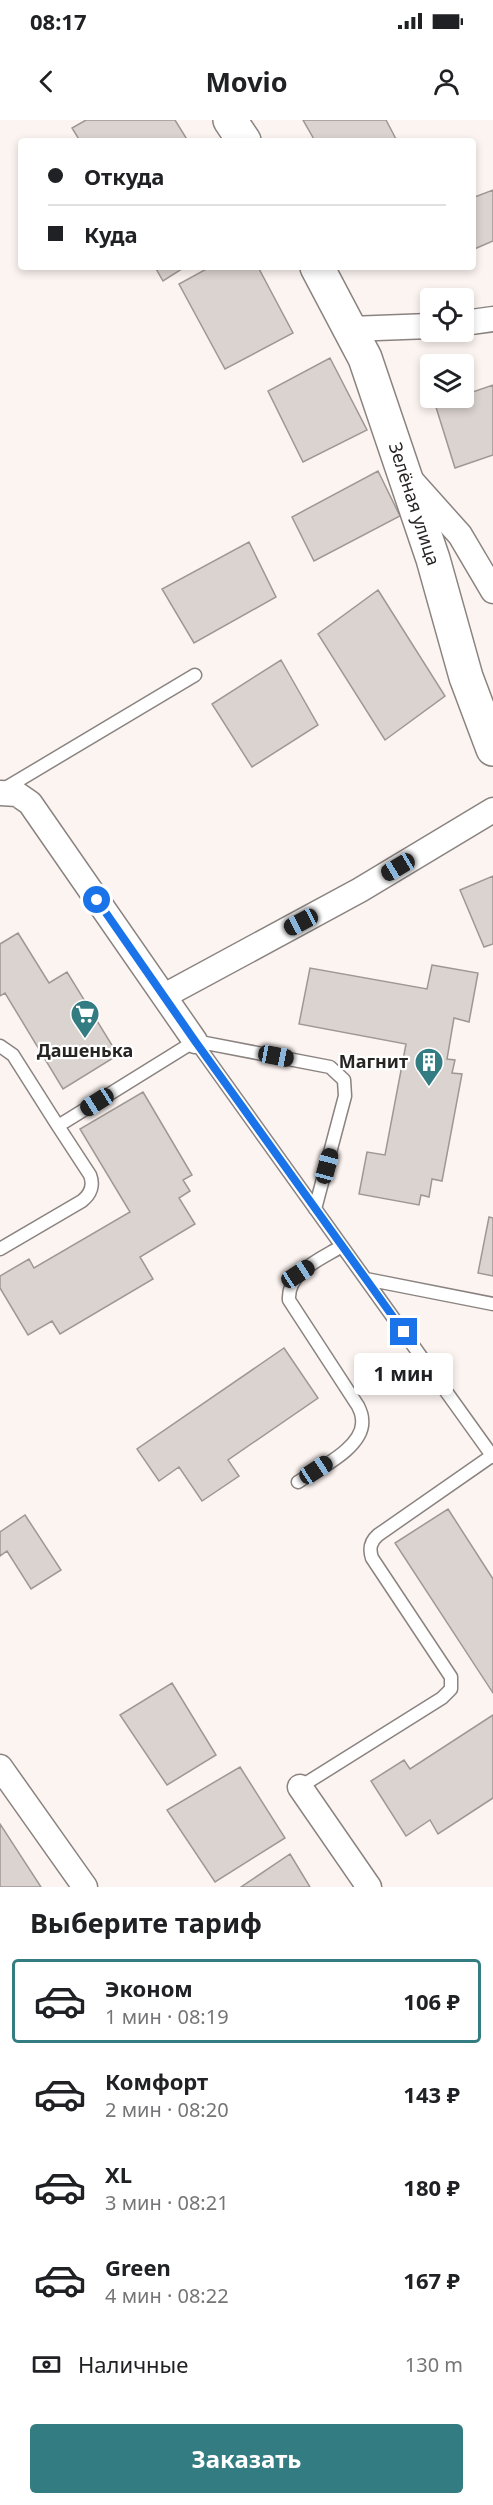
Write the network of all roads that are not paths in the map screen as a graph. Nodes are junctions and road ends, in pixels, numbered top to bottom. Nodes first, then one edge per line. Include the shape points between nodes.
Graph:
1 (230, 120) edge
2 (242, 138) edge
3 (319, 270) edge
4 (493, 319) edge
5 (474, 321) edge
6 (420, 326) edge
7 (350, 329) junction
8 (405, 472) junction
9 (493, 591) edge
10 (195, 675) dead end
11 (493, 749) edge
12 (5, 789) edge
13 (493, 810) edge
14 (164, 996) junction
15 (195, 1041) junction
16 (0, 1046) edge
17 (58, 1126) junction
18 (315, 1209) junction
19 (342, 1246) junction
20 (0, 1249) edge
21 (366, 1279) junction
22 (493, 1304) edge
23 (493, 1456) edge
24 (298, 1482) dead end
25 (0, 1767) edge
26 (300, 1787) joint
27 (85, 1887) edge
28 (369, 1887) edge

1 - 2 main road
3 - 7 main road, Зелёная улица
4 - 5 street
6 - 7 street
7 - 8 main road, Зелёная улица via 365,358
8 - 9 street via 460,535
8 - 11 main road, Зелёная улица via 466,677
10 - 12 lane
12 - 14 street via 30,803
13 - 14 street via 360,890
14 - 15 street
15 - 17 lane
15 - 18 lane
15 - 18 lane via 330,1067 344,1080 345,1096
16 - 17 lane via 13,1055
17 - 20 lane via 90,1175 90,1193
18 - 19 lane
19 - 21 lane
19 - 24 lane via 298,1274 290,1284 289,1300 358,1406 363,1420 361,1431 351,1448
21 - 22 lane
21 - 23 lane
23 - 26 lane via 378,1535 369,1549 451,1677 451,1689
25 - 27 street
26 - 28 street

